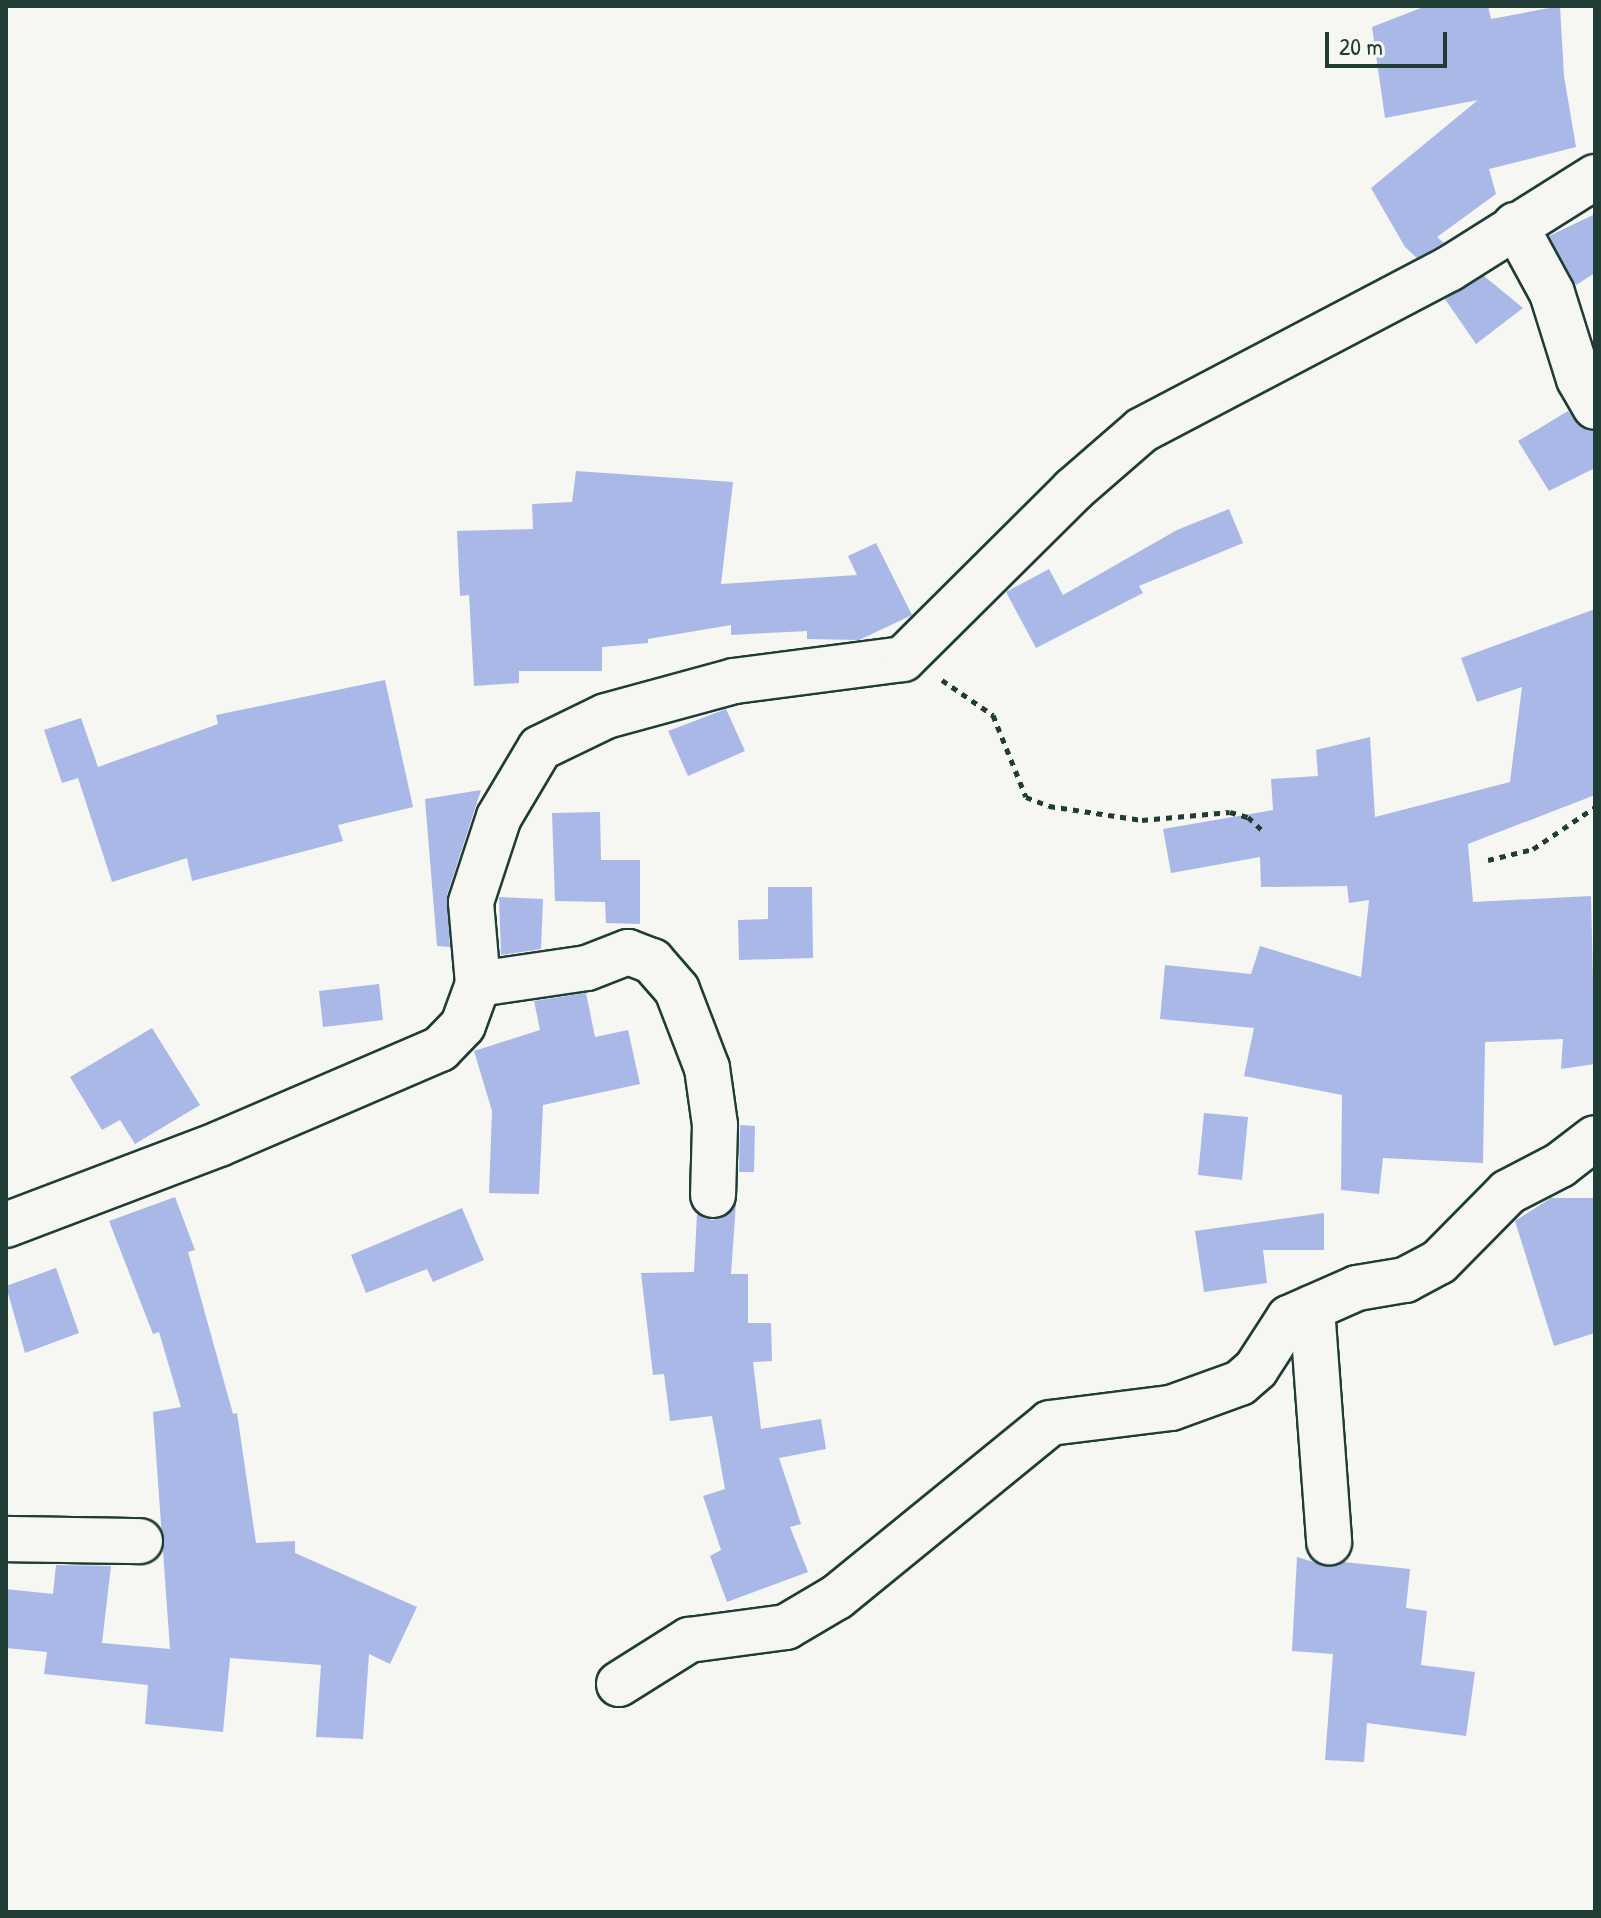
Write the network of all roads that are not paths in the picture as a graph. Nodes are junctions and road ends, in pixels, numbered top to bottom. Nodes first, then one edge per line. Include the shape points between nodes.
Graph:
1 (1595, 177) edge
2 (1515, 225) junction
3 (1595, 407) edge
4 (478, 984) junction
5 (1595, 1138) edge
6 (713, 1195) dead end
7 (6, 1225) edge
8 (1312, 1308) junction
9 (6, 1539) edge
10 (140, 1541) dead end
11 (1329, 1542) dead end
12 (619, 1684) dead end

1 - 2 street
2 - 3 street via 1552,293 1579,379
2 - 4 street via 1449,269 1142,430 1073,490 903,659 734,681 606,716 540,748 499,817 471,902
4 - 6 street via 587,968 628,952 652,961 677,990 707,1068 715,1125
4 - 7 street via 463,1025 440,1049 219,1144
5 - 8 street via 1560,1165 1508,1192 1439,1262 1405,1280 1357,1288
8 - 11 street
8 - 12 street via 1289,1318 1256,1369 1240,1383 1171,1408 1050,1423 837,1597 786,1627 689,1640
9 - 10 street

